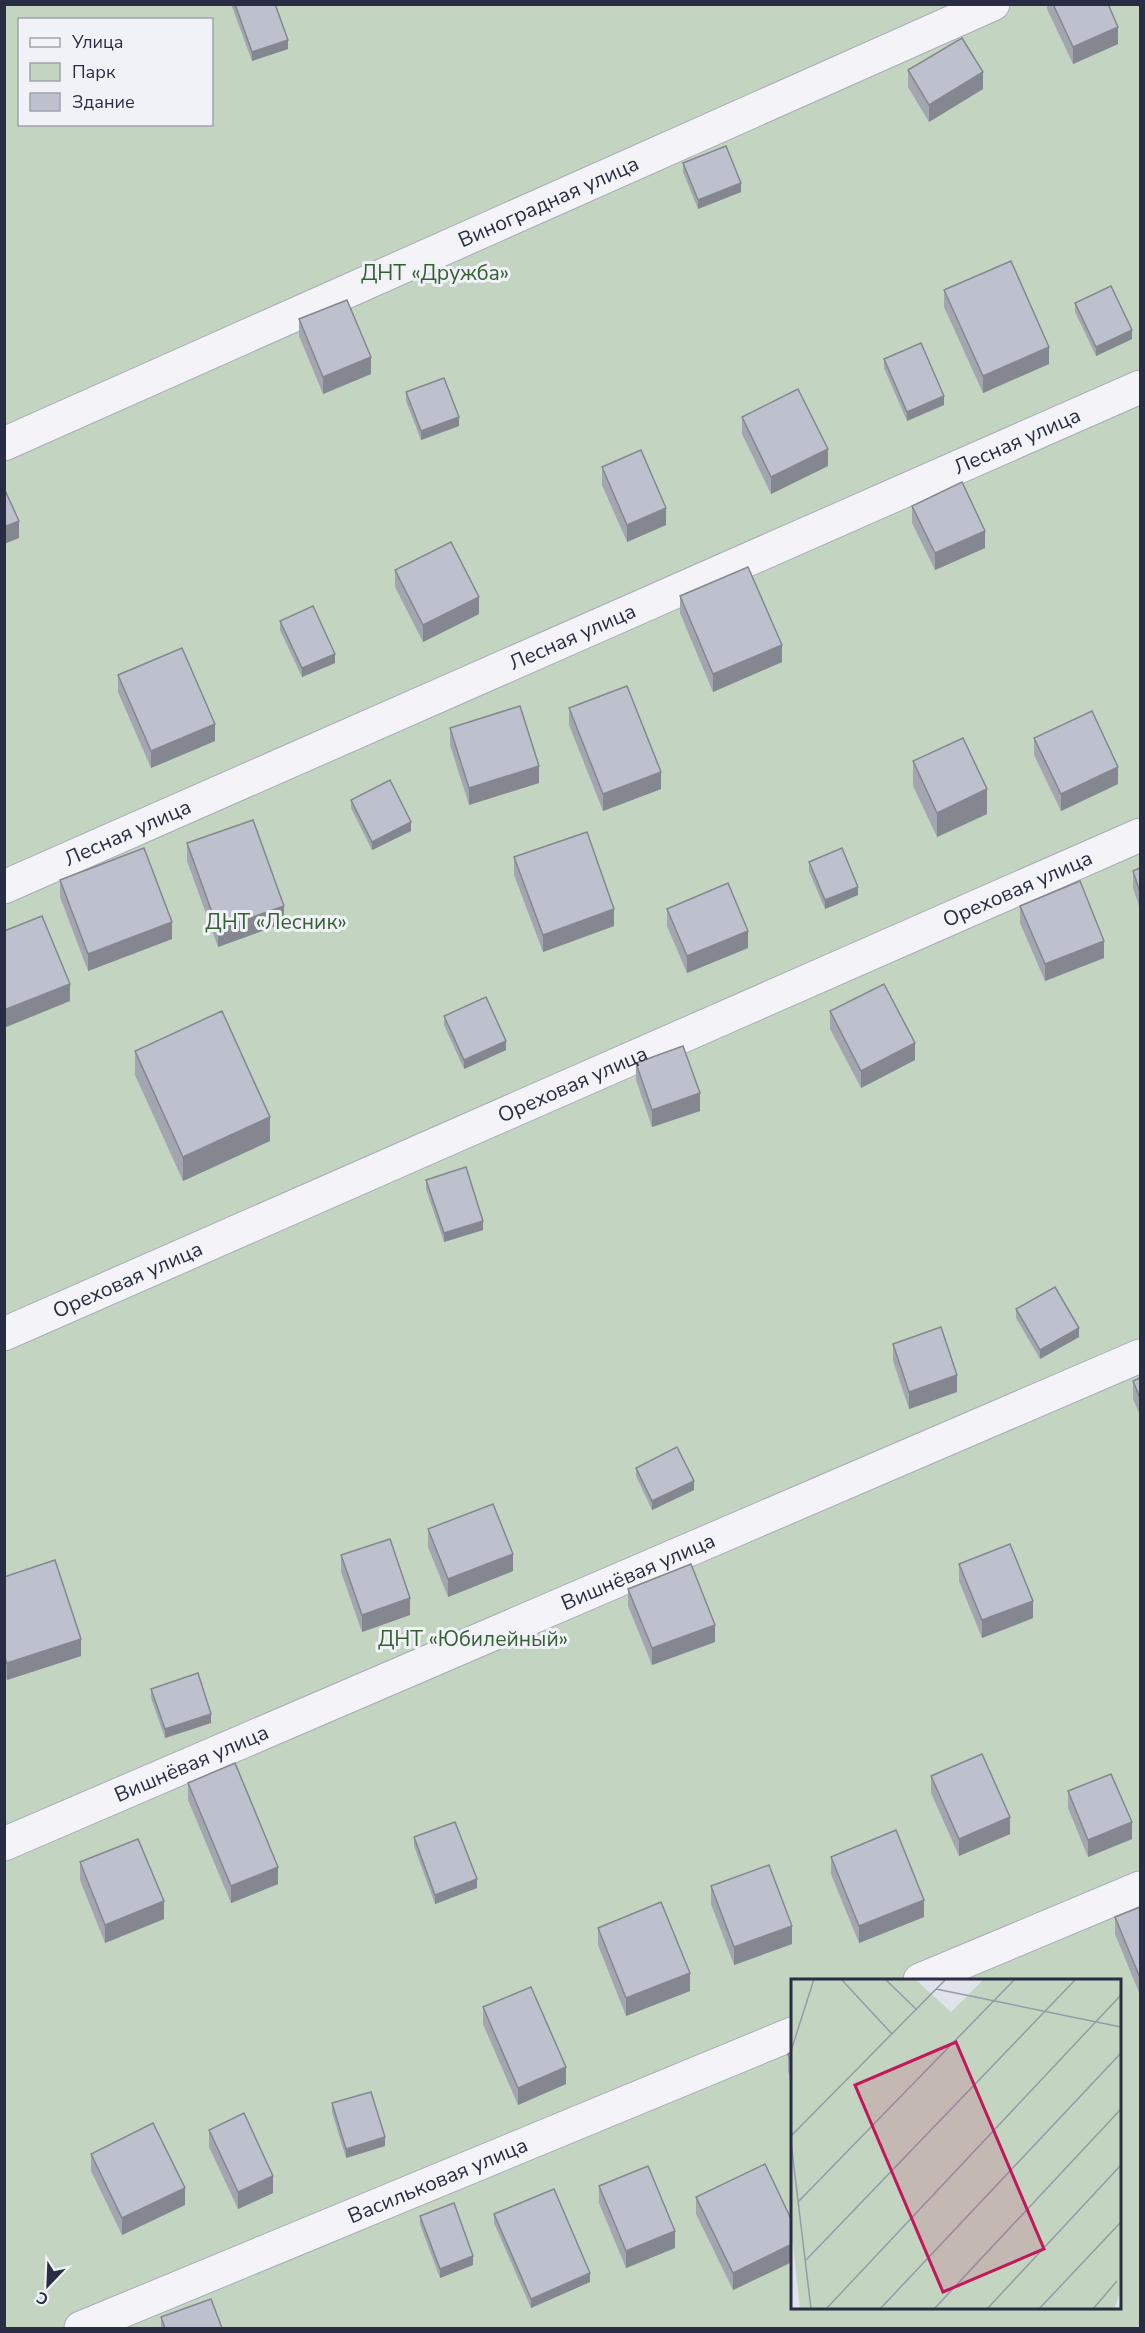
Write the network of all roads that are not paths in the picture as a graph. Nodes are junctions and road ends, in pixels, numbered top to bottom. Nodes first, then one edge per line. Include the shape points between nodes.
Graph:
1 (993, 4) edge
2 (1140, 387) edge
3 (4, 444) edge
4 (1140, 835) edge
5 (4, 887) edge
6 (4, 1334) edge
7 (1140, 1356) edge
8 (4, 1844) edge
9 (1140, 1888) edge
10 (922, 1979) edge
11 (791, 2034) edge
12 (81, 2328) edge

1 - 3 street, Виноградная улица
2 - 5 street, Лесная улица
4 - 6 street, Ореховая улица
7 - 8 street, Вишнёвая улица
9 - 10 street
11 - 12 street, Васильковая улица

